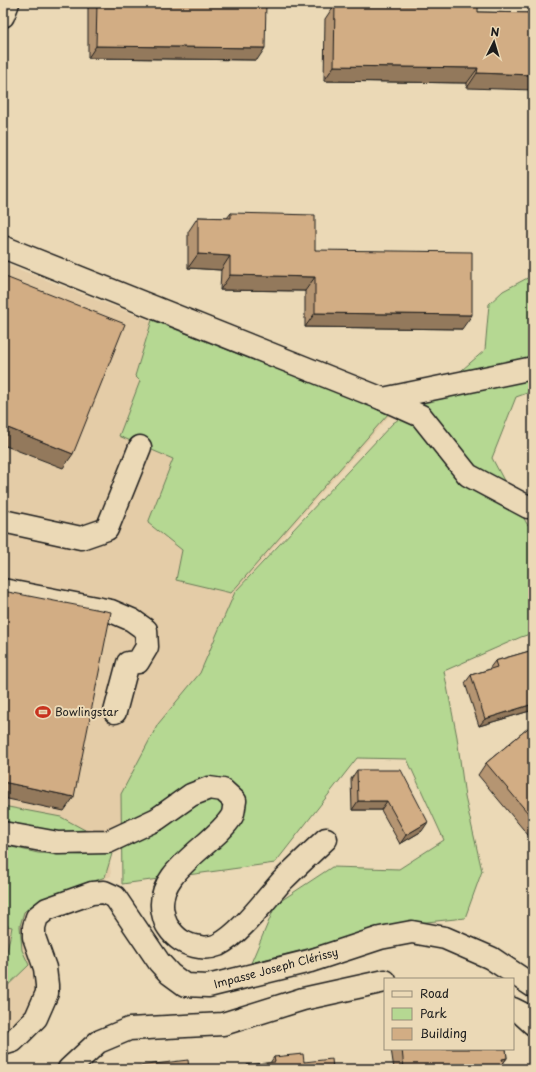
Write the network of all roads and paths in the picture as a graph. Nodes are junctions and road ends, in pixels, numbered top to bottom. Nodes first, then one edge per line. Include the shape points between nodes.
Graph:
1 (8, 3) edge
2 (3, 16) edge
3 (3, 247) edge
4 (533, 368) edge
5 (383, 399) junction
6 (140, 447) dead end
7 (533, 505) edge
8 (3, 521) edge
9 (3, 590) edge
10 (115, 712) dead end
11 (3, 833) edge
12 (326, 840) dead end
13 (384, 981) edge
14 (533, 986) edge
15 (514, 1010) edge
16 (533, 1024) edge
17 (3, 1044) edge
18 (69, 1069) edge

1 - 2 street
3 - 5 street
4 - 5 street
5 - 7 street via 422,416 468,475 528,507
6 - 8 street via 108,529 81,538
9 - 10 street via 111,612 132,620 146,630 147,647 138,662 128,663
11 - 12 street via 58,843 108,842 157,819 191,795 209,788 223,790 235,801 233,815 196,851 164,889 162,907 165,923 174,936 187,944 202,947 217,946 234,934 283,880
13 - 18 street via 303,999 223,1024 129,1029 98,1042
14 - 17 street, Impasse Joseph Clérissy via 491,958 445,938 412,932 380,938 310,961 208,986 185,985 159,962 115,897 104,892 92,893 47,909 37,917 34,937 45,968 47,993 36,1018 12,1041
15 - 16 street

